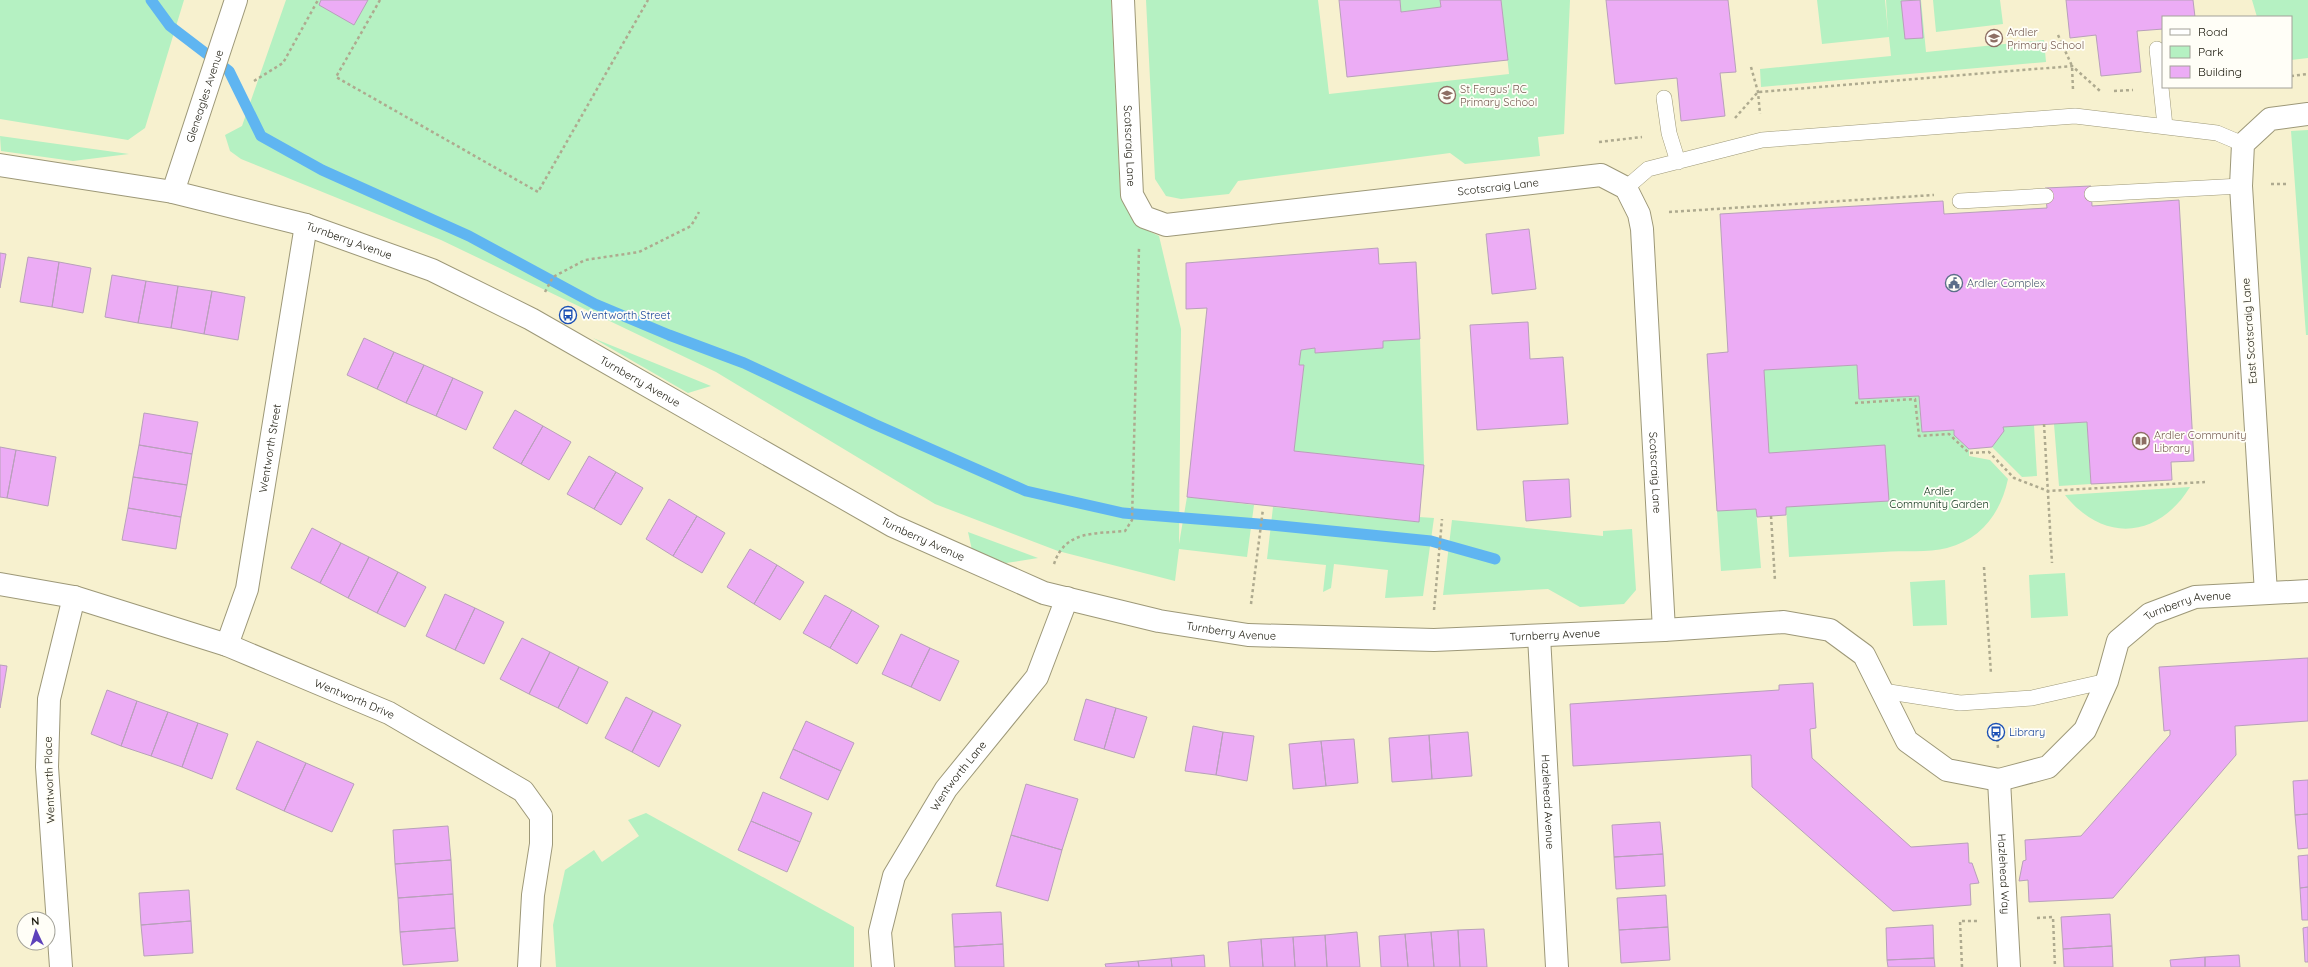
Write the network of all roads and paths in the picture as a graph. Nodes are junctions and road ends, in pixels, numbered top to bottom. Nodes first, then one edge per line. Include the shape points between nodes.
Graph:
1 (236, 0) edge
2 (318, 0) edge
3 (380, 0) edge
4 (648, 0) edge
5 (1123, 0) edge
6 (2058, 35) dead end
7 (2157, 49) dead end
8 (2072, 66) junction
9 (1751, 67) dead end
10 (2308, 74) edge
11 (2292, 76) edge
12 (254, 81) dead end
13 (2161, 88) junction
14 (1758, 92) junction
15 (2102, 92) dead end
16 (2109, 92) dead end
17 (1664, 98) dead end
18 (2308, 114) edge
19 (2075, 116) junction
20 (1732, 120) dead end
21 (2164, 126) junction
22 (1669, 133) junction
23 (1762, 140) junction
24 (1598, 142) dead end
25 (2243, 144) junction
26 (1678, 162) junction
27 (0, 165) edge
28 (2240, 186) junction
29 (1626, 188) junction
30 (173, 192) junction
31 (2092, 194) dead end
32 (2046, 196) dead end
33 (1960, 201) joint
34 (699, 212) dead end
35 (1639, 214) junction
36 (1144, 217) junction
37 (306, 225) junction
38 (531, 319) junction
39 (1855, 403) dead end
40 (2044, 424) dead end
41 (2205, 482) dead end
42 (2048, 491) junction
43 (1263, 509) dead end
44 (1771, 516) dead end
45 (1442, 519) dead end
46 (2052, 563) dead end
47 (1775, 581) dead end
48 (0, 584) edge
49 (2308, 591) edge
50 (1044, 592) junction
51 (2266, 593) junction
52 (74, 597) junction
53 (1068, 598) junction
54 (1664, 630) junction
55 (1248, 635) junction
56 (1539, 636) junction
57 (1434, 640) junction
58 (227, 645) junction
59 (2108, 681) junction
60 (1883, 691) junction
61 (1999, 780) junction
62 (61, 967) edge
63 (529, 967) edge
64 (883, 967) edge
65 (1557, 967) edge
66 (2009, 967) edge

1 - 30 street, Gleneagles Avenue
2 - 12 path via 283,63
3 - 4 path via 336,77 538,192
5 - 36 street, Scotscraig Lane via 1132,195
6 - 8 path
7 - 13 lane
8 - 14 path
8 - 15 path
8 - 19 path
9 - 14 path
10 - 11 path
13 - 16 path
13 - 21 lane
14 - 20 path
14 - 23 path
17 - 22 lane
18 - 25 street via 2270,119
19 - 21 lane
19 - 23 lane
21 - 25 lane via 2217,133
22 - 24 path
22 - 26 lane
23 - 26 lane
25 - 28 street, East Scotscraig Lane
26 - 29 lane via 1648,169
27 - 30 street, Turnberry Avenue
28 - 31 lane
28 - 51 street, East Scotscraig Lane
29 - 35 street, Scotscraig Lane
29 - 36 street, Scotscraig Lane via 1601,175 1166,225
30 - 37 street, Turnberry Avenue
32 - 33 lane
33 - 35 path via 1943,194
34 - 38 path via 691,226 639,252 585,260 553,277
35 - 54 street, Scotscraig Lane
36 - 50 path via 1140,227 1132,520 1125,531 1080,535 1058,551
37 - 38 street, Turnberry Avenue via 432,270
37 - 58 street, Wentworth Street via 247,589
38 - 50 street, Turnberry Avenue via 893,526
39 - 42 path via 1915,399 1918,436 1949,434 1969,453 1989,452 2014,478
40 - 42 path
41 - 42 path
42 - 46 path
43 - 55 path
44 - 47 path
45 - 57 path via 1434,596
48 - 52 street, Wentworth Drive
49 - 51 street, Turnberry Avenue
50 - 53 street, Turnberry Avenue
51 - 59 street, Turnberry Avenue via 2195,597 2150,614 2118,640
52 - 58 street, Wentworth Drive
52 - 62 street, Wentworth Place via 48,699 47,767
53 - 55 street, Turnberry Avenue via 1159,621
53 - 64 street, Wentworth Lane via 1037,677 946,789 894,876 880,932
54 - 56 street, Turnberry Avenue
54 - 60 street, Turnberry Avenue via 1784,622 1830,630 1864,655
55 - 57 street, Turnberry Avenue
56 - 57 street, Turnberry Avenue
56 - 65 street, Hazlehead Avenue
58 - 63 street, Wentworth Drive via 389,713 523,791 541,816 541,844 533,895
59 - 60 lane via 2032,698 1960,703
59 - 61 street, Turnberry Avenue via 2085,730 2048,767
60 - 61 street, Turnberry Avenue via 1907,741 1947,770
61 - 66 street, Hazlehead Way

